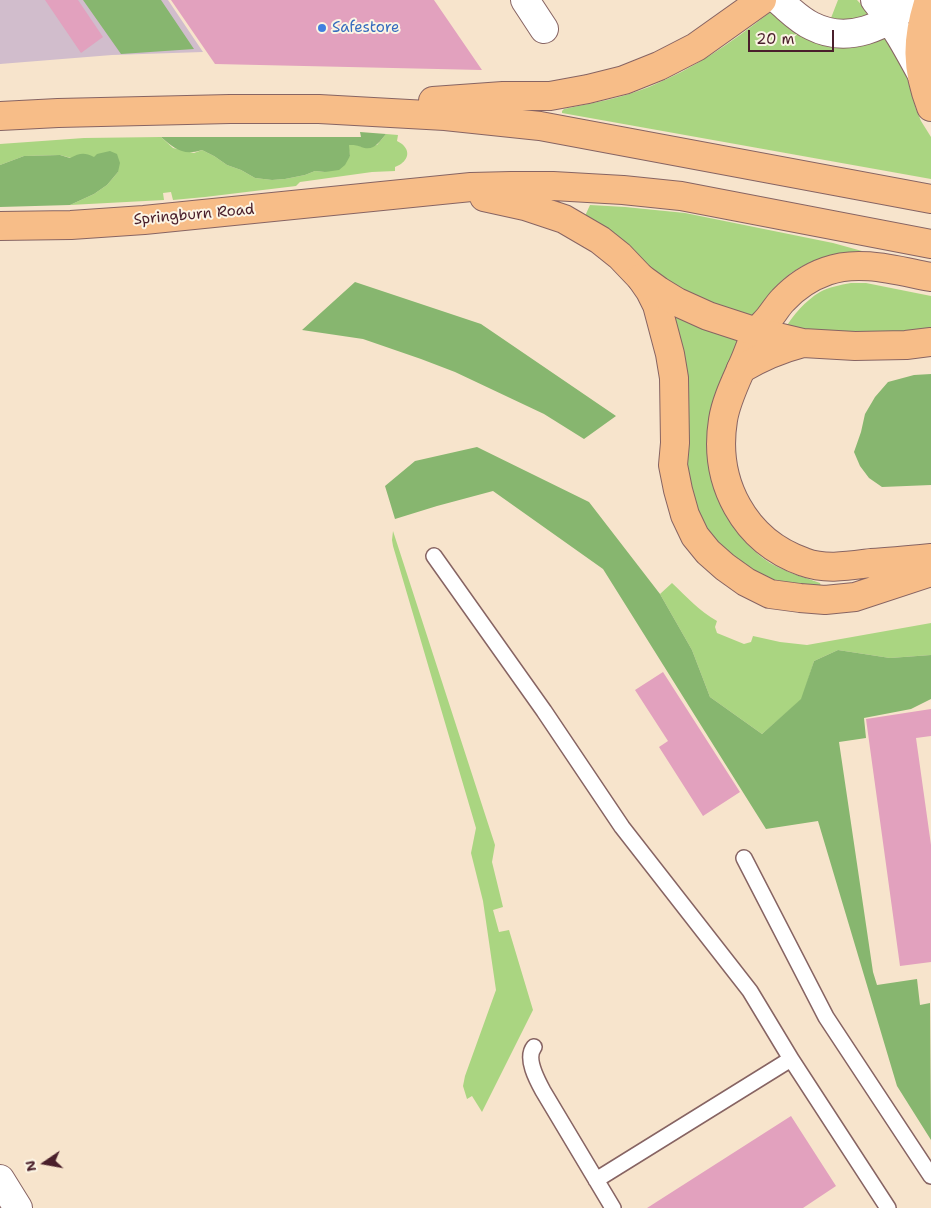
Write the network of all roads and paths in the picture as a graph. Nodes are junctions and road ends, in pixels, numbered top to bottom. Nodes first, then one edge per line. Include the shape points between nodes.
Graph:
1 (524, 0) edge
2 (762, 0) edge
3 (778, 0) edge
4 (912, 0) edge
5 (929, 0) edge
6 (882, 10) edge
7 (544, 29) dead end
8 (922, 75) junction
9 (931, 107) edge
10 (319, 109) junction
11 (0, 116) edge
12 (387, 195) junction
13 (931, 199) edge
14 (0, 226) edge
15 (931, 244) edge
16 (931, 277) edge
17 (641, 278) junction
18 (757, 332) junction
19 (931, 342) edge
20 (803, 343) junction
21 (741, 369) junction
22 (434, 556) dead end
23 (931, 558) edge
24 (931, 572) edge
25 (744, 858) dead end
26 (534, 1047) dead end
27 (791, 1059) junction
28 (931, 1176) edge
29 (0, 1179) edge
30 (596, 1180) junction
31 (18, 1208) edge
32 (613, 1208) edge
33 (888, 1208) edge

1 - 7 street
2 - 10 main road via 696,47 659,66 624,80 588,89 550,96 503,96
3 - 6 street via 811,26 837,33 865,31 877,26
4 - 6 street
5 - 8 main road via 920,36
6 - 8 street
8 - 9 main road
10 - 11 main road
10 - 13 main road via 445,116 540,126
12 - 14 main road, Springburn Road via 144,220
12 - 15 main road via 511,186 641,191
12 - 17 main road via 436,191 470,195 564,218 600,240
16 - 18 main road via 864,266 844,266 827,271 795,288
17 - 18 main road via 677,302
17 - 24 main road via 657,305 670,354 675,415 673,465 678,490 695,536 708,552 746,582 770,594 800,598 855,597
18 - 20 main road
18 - 21 main road
19 - 20 main road via 872,346
20 - 21 main road via 781,349
21 - 23 main road via 723,419 722,465 728,487 751,527 785,554 823,567
22 - 27 lane via 622,827 750,991
25 - 28 lane via 826,1017
26 - 30 lane via 530,1059 538,1082
27 - 30 lane
27 - 33 lane
29 - 31 street
30 - 32 lane

